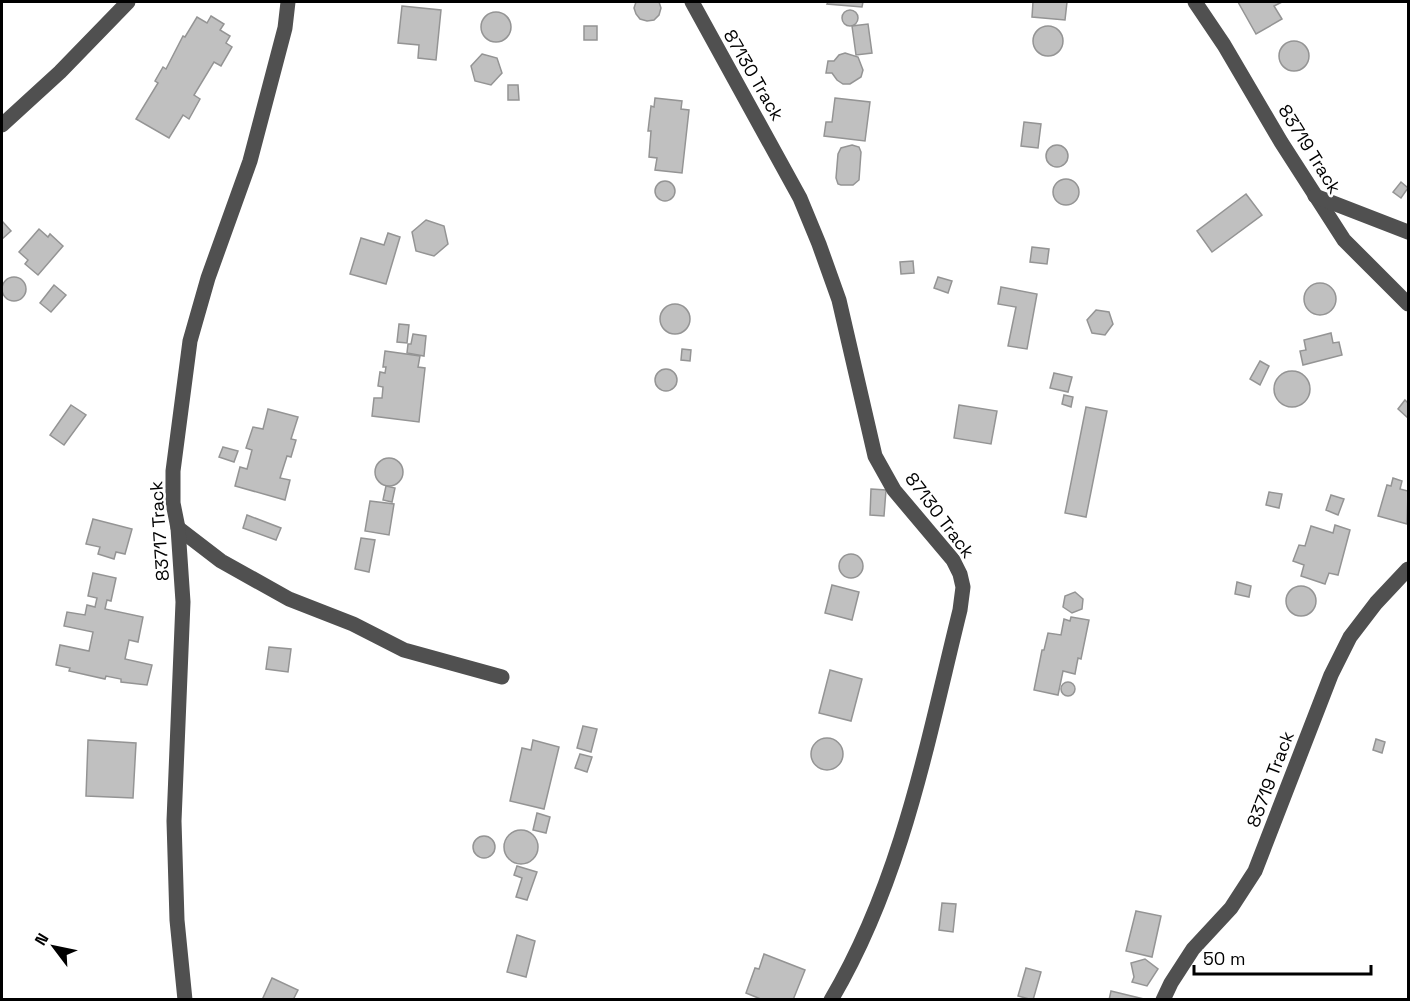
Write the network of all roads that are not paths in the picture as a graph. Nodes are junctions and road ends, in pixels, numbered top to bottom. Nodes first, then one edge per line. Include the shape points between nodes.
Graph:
1 (128, 2) edge
2 (288, 2) edge
3 (692, 2) edge
4 (1195, 2) edge
5 (2, 125) edge
6 (1315, 196) junction
7 (1408, 232) edge
8 (1408, 304) edge
9 (178, 528) junction
10 (1408, 569) edge
11 (502, 677) dead end
12 (185, 999) edge
13 (831, 999) edge
14 (1163, 999) edge

1 - 5 street
2 - 9 street, 83717 Track via 285,28 250,161 190,341 173,471
3 - 13 street, 87130 Track via 800,198 819,244 839,300 875,456 894,490 953,560 963,587 898,852 874,914
4 - 6 street, 83719 Track
6 - 7 street
6 - 8 street, 83719 Track via 1344,240
9 - 11 street via 221,561 289,599 353,624 404,650
9 - 12 street, 83717 Track via 184,626 174,821 177,920
10 - 14 street, 83719 Track via 1350,637 1331,675 1256,871 1231,908 1193,949

